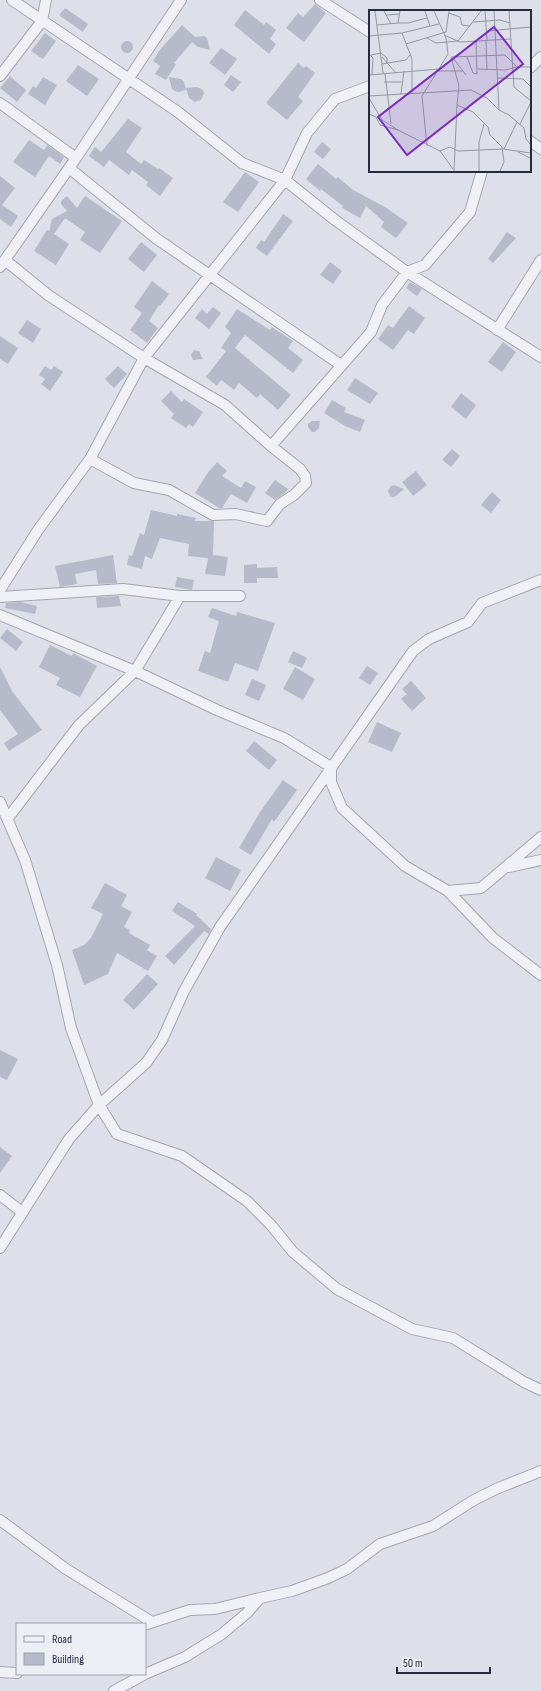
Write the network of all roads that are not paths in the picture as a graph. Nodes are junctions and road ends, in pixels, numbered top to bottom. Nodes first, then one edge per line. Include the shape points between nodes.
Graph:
1 (12, 0) edge
2 (46, 0) edge
3 (181, 0) edge
4 (320, 0) edge
5 (42, 21) junction
6 (369, 31) edge
7 (541, 57) edge
8 (531, 67) edge
9 (0, 76) edge
10 (129, 79) junction
11 (369, 86) edge
12 (0, 103) edge
13 (531, 142) edge
14 (541, 149) edge
15 (76, 158) junction
16 (69, 168) junction
17 (482, 172) edge
18 (285, 180) junction
19 (541, 260) edge
20 (3, 263) edge
21 (407, 272) junction
22 (210, 275) junction
23 (497, 330) junction
24 (541, 357) edge
25 (144, 358) junction
26 (341, 364) junction
27 (271, 446) junction
28 (90, 459) junction
29 (541, 580) edge
30 (0, 590) edge
31 (180, 596) junction
32 (240, 596) dead end
33 (0, 597) edge
34 (0, 615) edge
35 (135, 671) junction
36 (331, 767) junction
37 (0, 802) edge
38 (8, 818) junction
39 (541, 838) edge
40 (541, 860) edge
41 (504, 869) junction
42 (448, 891) junction
43 (541, 975) edge
44 (98, 1105) junction
45 (0, 1195) edge
46 (22, 1212) junction
47 (0, 1248) edge
48 (541, 1390) edge
49 (541, 1471) edge
50 (0, 1520) edge
51 (260, 1598) junction
52 (148, 1623) edge
53 (0, 1672) edge
54 (16, 1673) edge
55 (146, 1674) edge
56 (143, 1675) edge
57 (114, 1691) edge

1 - 5 street
2 - 5 street
3 - 10 street
4 - 6 street
5 - 9 street
5 - 10 street
7 - 8 street
10 - 15 street
10 - 18 street via 178,112 242,163
11 - 18 street via 335,99 307,133
12 - 15 street
13 - 14 street
15 - 16 street
16 - 20 street
16 - 22 street via 157,239
17 - 21 street via 470,212 425,265
18 - 21 street
18 - 22 street
19 - 23 street
20 - 25 street
21 - 23 street
21 - 26 street via 382,305 371,332
22 - 25 street
22 - 26 street
23 - 24 street
25 - 27 street via 224,405
25 - 28 street
26 - 27 street
27 - 28 street via 300,469 306,483 280,504 267,521 236,514 213,515 169,490 134,483
28 - 30 street via 38,530
29 - 36 street via 482,603 468,622 429,639 413,651
31 - 32 street
31 - 33 street via 123,589
31 - 35 street
34 - 35 street
35 - 36 street via 284,738
35 - 38 street via 79,725
36 - 42 street via 331,782 342,808 405,866
36 - 44 street via 220,928 146,1064
37 - 38 street
38 - 44 street via 25,860 56,965 71,1028
39 - 41 street
40 - 41 street
41 - 42 street via 481,888
42 - 43 street via 493,938
44 - 46 street via 69,1140
44 - 48 street via 117,1134 182,1156 247,1201 293,1252 336,1289 412,1329 453,1338
45 - 46 street
46 - 47 street
49 - 51 street via 474,1500 432,1526 380,1544 347,1569 328,1578 292,1591
50 - 52 street via 66,1569
51 - 52 street via 215,1609 190,1610
51 - 55 street via 222,1634 185,1657
53 - 54 street
56 - 57 street

